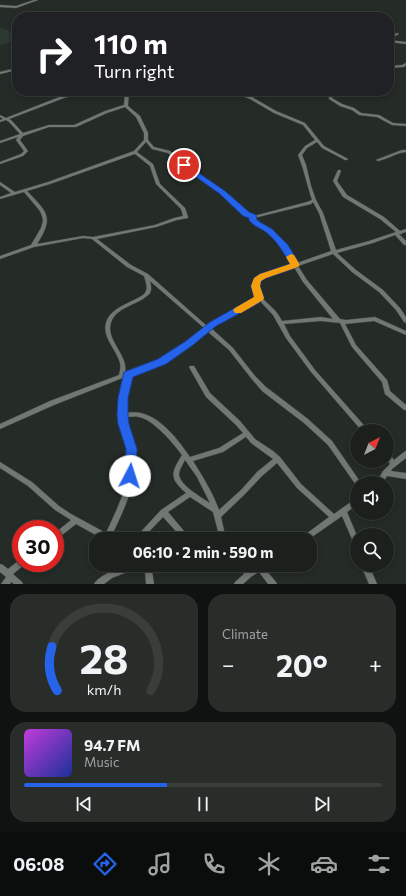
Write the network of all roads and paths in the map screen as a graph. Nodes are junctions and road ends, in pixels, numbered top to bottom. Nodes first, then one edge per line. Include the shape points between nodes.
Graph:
1 (37, 0) edge
2 (0, 6) edge
3 (398, 34) dead end
4 (394, 37) edge
5 (394, 41) edge
6 (406, 43) edge
7 (406, 64) edge
8 (394, 67) edge
9 (12, 70) edge
10 (0, 73) edge
11 (67, 96) edge
12 (127, 96) edge
13 (246, 96) edge
14 (330, 96) edge
15 (126, 106) junction
16 (0, 116) edge
17 (7, 119) junction
18 (0, 121) edge
19 (406, 125) edge
20 (21, 136) junction
21 (146, 140) junction
22 (317, 140) junction
23 (0, 142) edge
24 (406, 151) edge
25 (135, 152) junction
26 (346, 160) dead end
27 (378, 160) dead end
28 (0, 164) edge
29 (339, 171) dead end
30 (0, 183) edge
31 (24, 190) junction
32 (14, 193) junction
33 (0, 198) edge
34 (314, 200) junction
35 (253, 217) junction
36 (406, 230) edge
37 (398, 234) junction
38 (93, 238) junction
39 (406, 244) edge
40 (33, 246) junction
41 (334, 252) junction
42 (0, 258) edge
43 (295, 265) junction
44 (146, 275) junction
45 (259, 298) junction
46 (341, 322) junction
47 (406, 322) edge
48 (280, 324) junction
49 (207, 328) junction
50 (406, 333) edge
51 (192, 367) dead end
52 (125, 375) junction
53 (406, 408) edge
54 (123, 415) junction
55 (360, 424) edge
56 (0, 426) edge
57 (246, 434) junction
58 (406, 454) edge
59 (187, 458) junction
60 (278, 459) junction
61 (394, 462) edge
62 (0, 466) edge
63 (389, 468) edge
64 (385, 473) junction
65 (353, 476) edge
66 (383, 476) edge
67 (406, 476) edge
68 (191, 493) junction
69 (350, 506) edge
70 (344, 511) junction
71 (163, 512) junction
72 (216, 513) junction
73 (334, 518) junction
74 (76, 520) junction
75 (351, 528) edge
76 (64, 530) edge
77 (96, 532) edge
78 (111, 532) edge
79 (144, 532) edge
80 (181, 532) edge
81 (221, 532) edge
82 (314, 532) edge
83 (0, 567) edge
84 (13, 572) edge
85 (119, 572) edge
86 (148, 572) edge
87 (252, 572) edge
88 (265, 572) edge
89 (369, 572) edge
90 (249, 574) joint
91 (9, 576) junction
92 (5, 584) edge
93 (19, 584) edge
94 (98, 584) edge
95 (150, 584) edge
96 (238, 584) edge
97 (273, 584) edge
98 (373, 584) edge

1 - 2 street via 16,7
3 - 4 street
5 - 6 street
7 - 8 street
9 - 10 street
11 - 17 street
12 - 15 street
13 - 22 street via 304,124
14 - 19 street via 341,105 360,114 378,116 392,124
15 - 20 street via 75,126 52,126
15 - 21 street via 138,116 146,133
16 - 17 street
17 - 18 street
17 - 20 street
20 - 23 street
20 - 28 street via 18,140 26,152
21 - 25 street
21 - 35 street via 153,148 169,152
22 - 26 street via 323,147
22 - 34 street via 300,154
24 - 27 street
25 - 31 street
25 - 38 street via 152,165 158,184 183,209 186,217 156,226
29 - 37 street via 335,181 343,194 382,218
30 - 32 street
31 - 32 street
31 - 40 street via 46,217 45,226
32 - 33 street
34 - 35 street
34 - 41 street
35 - 43 street via 254,222 269,231 285,247
36 - 37 street
37 - 39 street
37 - 41 street
38 - 40 street via 82,236
38 - 44 street via 129,266
40 - 42 street
41 - 43 street
41 - 47 street via 381,291
43 - 45 street via 257,280
43 - 46 street via 305,281
44 - 49 street
44 - 52 street via 148,293 119,310 108,326 109,337 124,365
45 - 48 street
45 - 49 street
46 - 48 street via 321,320
46 - 50 street via 378,319
46 - 53 street via 354,346 385,380 387,392
48 - 55 street via 313,371
49 - 52 street via 162,361
49 - 65 street via 235,352 264,389 310,424 330,443
51 - 57 street via 208,395
52 - 54 street
52 - 56 street via 52,402
54 - 59 street via 148,418 166,432
54 - 78 street via 132,449 132,461 124,498
57 - 59 street via 221,450
57 - 60 street
58 - 61 street
59 - 68 street via 177,470 176,476
59 - 72 street via 212,499
60 - 72 street
60 - 73 street via 299,486
62 - 74 street via 30,484
63 - 64 street
64 - 66 street
64 - 67 street
68 - 71 street
68 - 72 street
69 - 70 street
70 - 73 street
70 - 75 street
71 - 79 street
71 - 80 street
72 - 81 street
73 - 82 street
74 - 76 street
74 - 77 street
83 - 91 street
84 - 91 street
85 - 94 street
86 - 95 street
87 - 90 street
88 - 97 street
89 - 98 street
90 - 96 street
91 - 92 street
91 - 93 street

